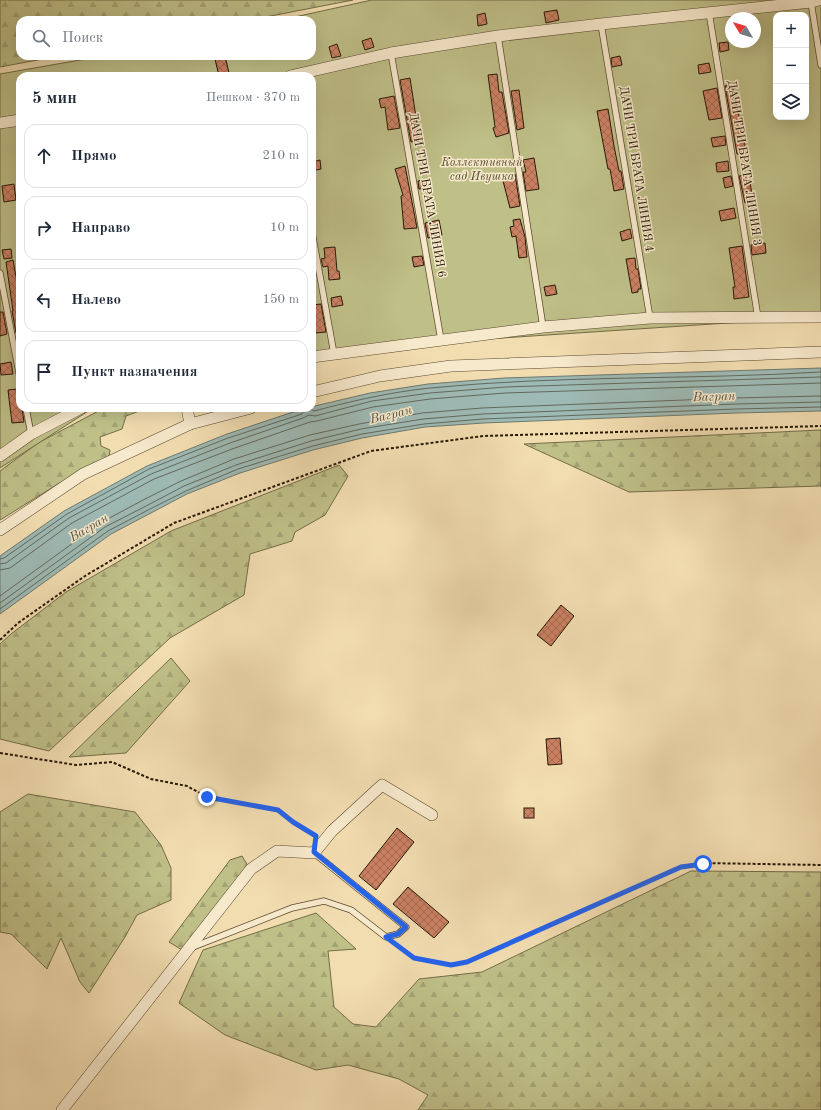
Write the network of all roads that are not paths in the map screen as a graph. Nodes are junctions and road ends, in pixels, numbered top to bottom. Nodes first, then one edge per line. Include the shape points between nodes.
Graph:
1 (815, 1) edge
2 (709, 12) junction
3 (601, 24) junction
4 (498, 36) junction
5 (391, 53) junction
6 (821, 65) edge
7 (308, 72) edge
8 (16, 121) edge
9 (0, 123) edge
10 (316, 254) edge
11 (0, 273) edge
12 (821, 317) edge
13 (650, 318) junction
14 (758, 318) junction
15 (543, 327) junction
16 (441, 340) junction
17 (821, 352) edge
18 (334, 354) junction
19 (316, 356) edge
20 (16, 357) edge
21 (316, 391) edge
22 (27, 412) edge
23 (73, 412) edge
24 (188, 412) edge
25 (236, 412) edge
26 (190, 424) junction
27 (31, 434) junction
28 (0, 456) edge
29 (0, 530) edge
30 (432, 815) dead end
31 (314, 852) junction
32 (191, 947) junction
33 (62, 1110) edge

1 - 2 street
1 - 6 lane
2 - 3 street
2 - 14 lane, ДАЧИ ТРИ БРАТА ЛИНИЯ 3
3 - 4 street
3 - 13 lane, ДАЧИ ТРИ БРАТА ЛИНИЯ 4
4 - 5 street
4 - 15 lane
5 - 7 street
5 - 16 lane, ДАЧИ ТРИ БРАТА ЛИНИЯ 6
8 - 9 street
10 - 18 lane
11 - 20 lane
12 - 14 street
13 - 14 street
13 - 15 street
15 - 16 street
16 - 18 street
17 - 21 street via 451,366 380,376
18 - 19 street
22 - 27 lane
23 - 27 street
24 - 26 street
25 - 26 street
26 - 29 street via 83,474
27 - 28 street
30 - 31 street via 382,785 332,831
31 - 32 street via 278,851 251,869
31 - 32 lane via 406,927 398,934 386,937 351,910 324,901 292,908
32 - 33 street

